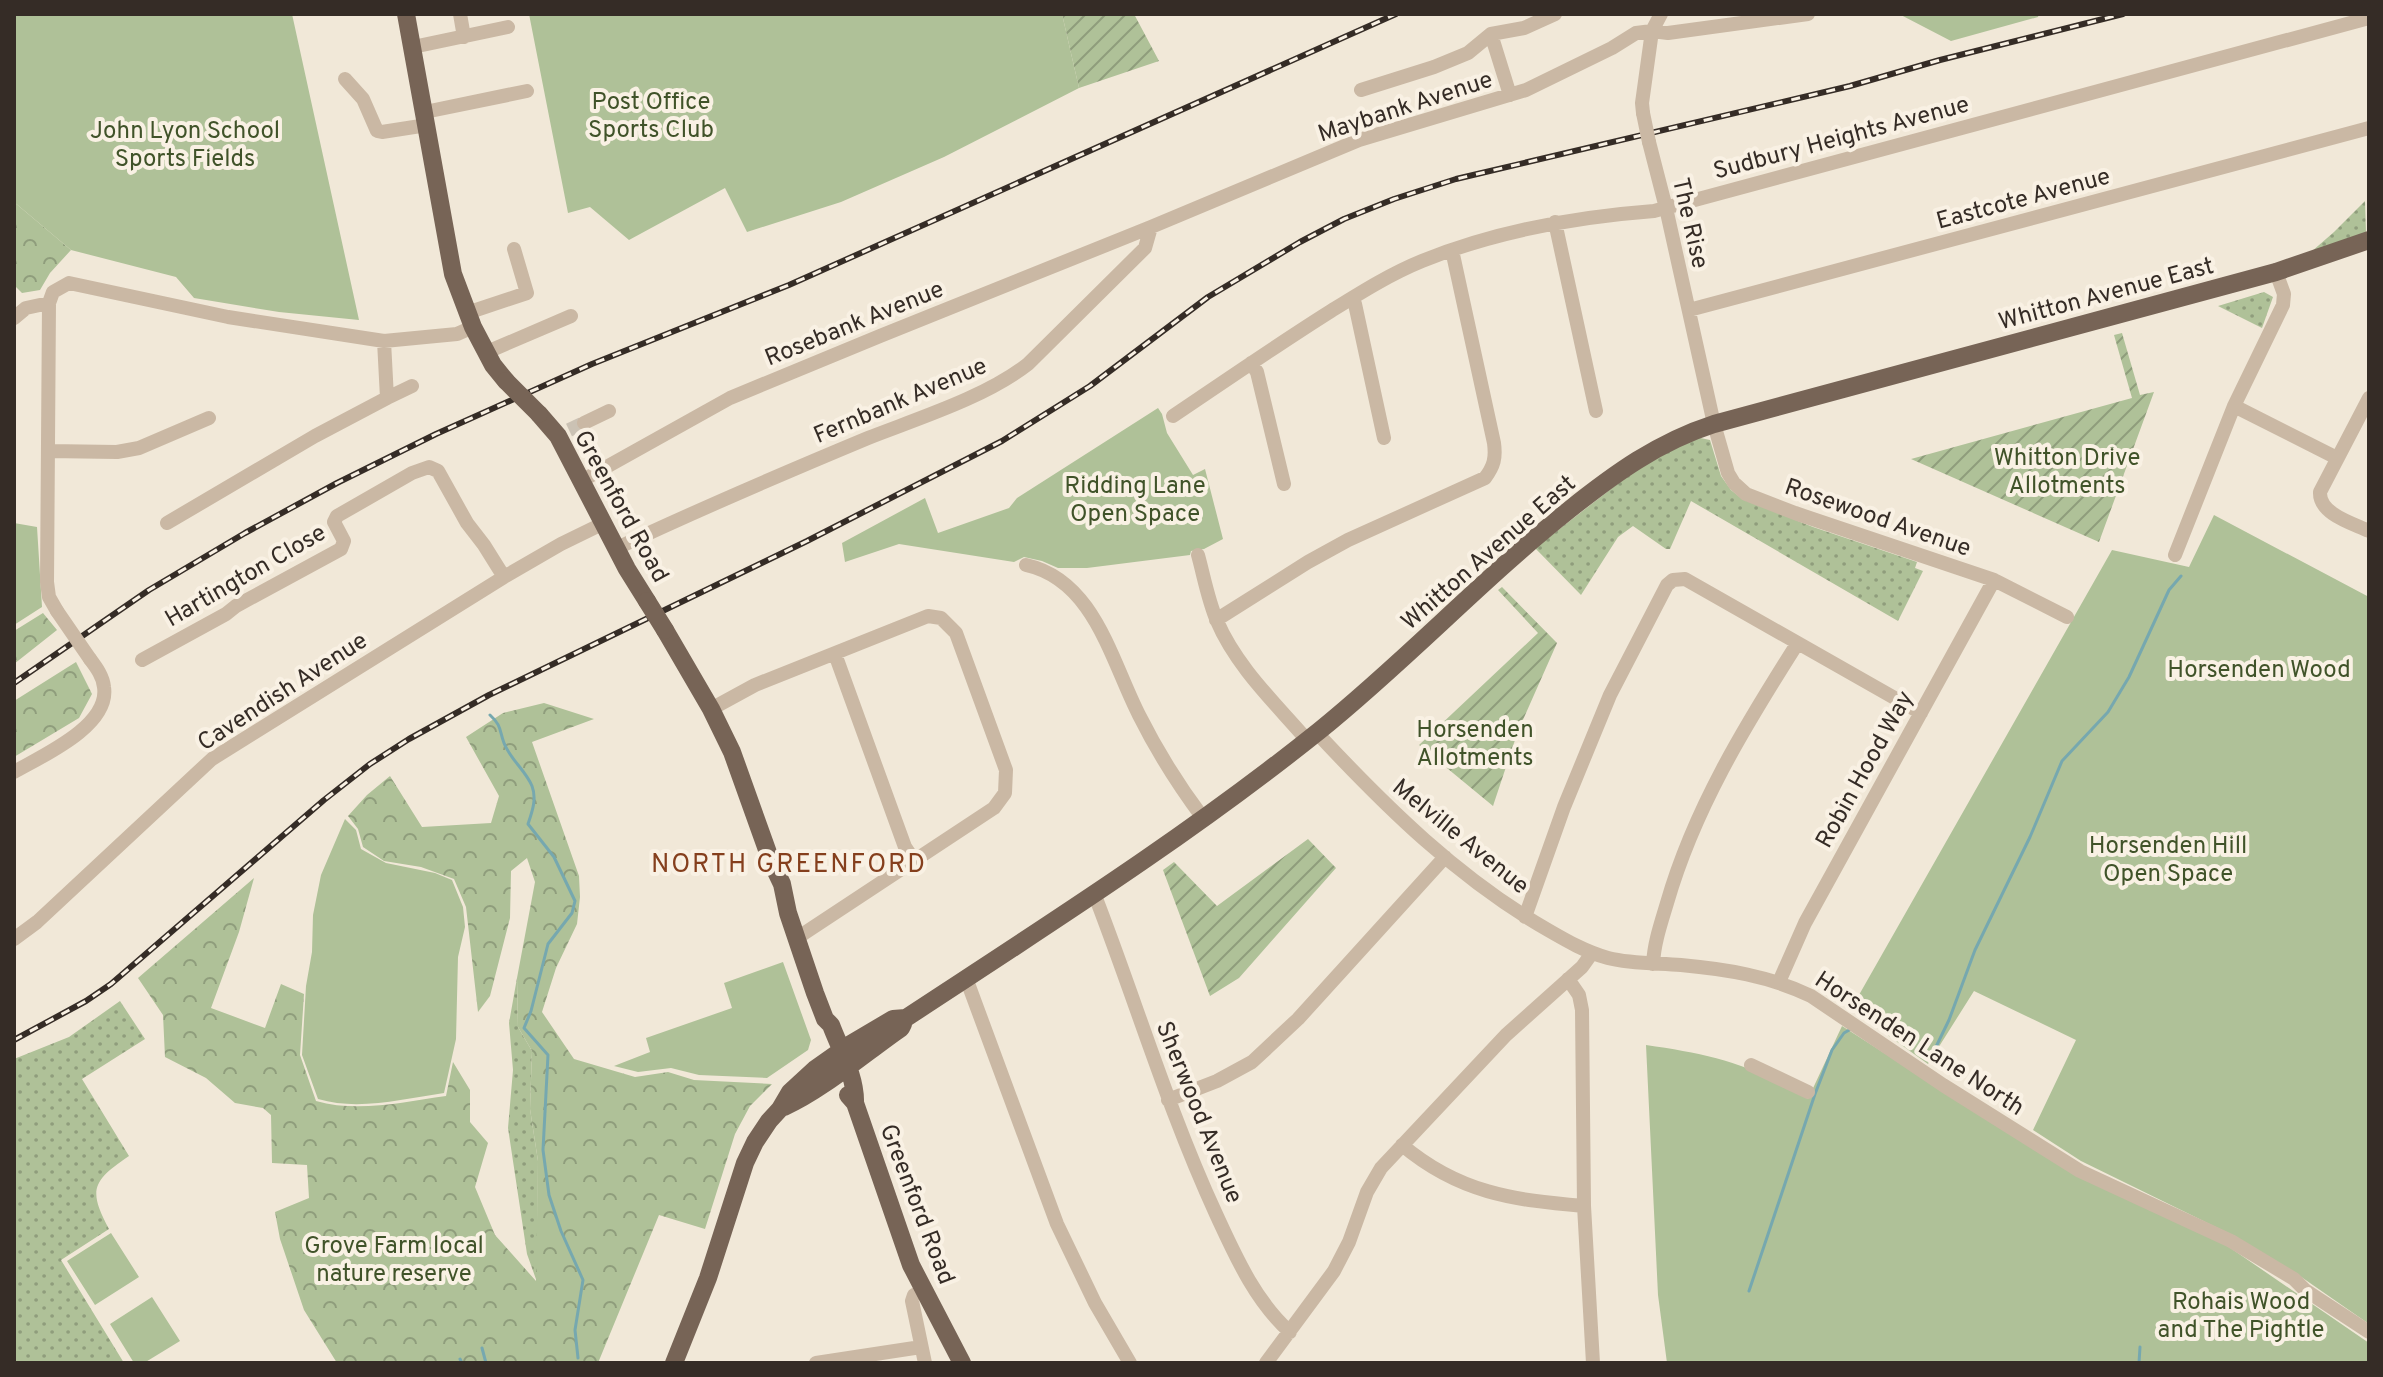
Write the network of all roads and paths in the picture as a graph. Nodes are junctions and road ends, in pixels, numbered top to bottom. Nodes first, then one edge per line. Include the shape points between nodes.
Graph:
1 (406, 14) edge
2 (460, 14) edge
3 (1555, 14) edge
4 (1661, 14) edge
5 (1808, 14) edge
6 (2369, 18) edge
7 (508, 27) dead end
8 (1652, 31) junction
9 (1491, 34) junction
10 (464, 37) junction
11 (413, 47) junction
12 (345, 79) dead end
13 (1361, 90) dead end
14 (527, 91) dead end
15 (1510, 95) junction
16 (426, 119) junction
17 (2369, 128) edge
18 (1666, 208) junction
19 (1555, 222) junction
20 (1151, 227) junction
21 (2369, 240) edge
22 (514, 249) dead end
23 (1452, 250) junction
24 (2276, 272) junction
25 (1351, 299) junction
26 (49, 303) junction
27 (1689, 310) junction
28 (571, 316) dead end
29 (14, 318) edge
30 (470, 320) junction
31 (384, 341) junction
32 (487, 352) junction
33 (1251, 363) junction
34 (412, 386) dead end
35 (387, 398) junction
36 (2369, 398) edge
37 (2234, 406) junction
38 (609, 411) dead end
39 (1596, 411) dead end
40 (1173, 416) dead end
41 (209, 418) dead end
42 (584, 423) tunnel mouth
43 (1714, 424) junction
44 (1384, 438) dead end
45 (48, 451) junction
46 (2337, 458) junction
47 (583, 480) junction
48 (1284, 484) dead end
49 (167, 523) dead end
50 (604, 523) junction
51 (2369, 531) edge
52 (617, 548) junction
53 (1198, 555) dead end
54 (2175, 555) dead end
55 (1026, 565) dead end
56 (504, 577) junction
57 (1994, 580) junction
58 (2067, 617) dead end
59 (1216, 620) junction
60 (1797, 644) junction
61 (835, 654) junction
62 (142, 660) dead end
63 (711, 709) junction
64 (1921, 713) junction
65 (1312, 736) junction
66 (14, 772) edge
67 (1203, 818) junction
68 (1445, 857) junction
69 (915, 862) junction
70 (1093, 896) junction
71 (1525, 917) junction
72 (797, 938) junction
73 (14, 939) edge
74 (1592, 953) junction
75 (1653, 964) junction
76 (966, 978) junction
77 (1568, 979) junction
78 (1779, 982) junction
79 (840, 1061) junction
80 (1751, 1065) dead end
81 (1808, 1092) dead end
82 (1168, 1100) junction
83 (1402, 1145) junction
84 (1584, 1206) junction
85 (918, 1296) junction
86 (1290, 1332) junction
87 (2369, 1332) edge
88 (921, 1347) junction
89 (674, 1363) edge
90 (816, 1363) edge
91 (925, 1363) edge
92 (962, 1363) edge
93 (1130, 1363) edge
94 (1266, 1363) edge
95 (1593, 1363) edge

1 - 11 main road, Greenford Road
2 - 10 street
3 - 9 street via 1524,28
4 - 8 street
5 - 8 street, Maybank Avenue
6 - 18 street, Sudbury Heights Avenue
7 - 10 street
8 - 15 street, Maybank Avenue via 1636,33
8 - 18 street, The Rise, bridge via 1642,103
9 - 13 street via 1468,53
9 - 15 street
10 - 11 street
11 - 16 main road, Greenford Road
12 - 16 street via 363,99 377,131
14 - 16 street
15 - 20 street, Maybank Avenue via 1359,140
16 - 30 main road, Greenford Road via 451,266
17 - 27 street, Eastcote Avenue
18 - 19 street, Sudbury Heights Avenue
18 - 27 street, The Rise
19 - 23 street, Sudbury Heights Avenue
19 - 39 street
20 - 47 street, Rosebank Avenue via 730,398
20 - 52 street, Fernbank Avenue via 1145,248 1007,379
21 - 24 main road, Whitton Avenue East
22 - 30 street via 527,293
23 - 25 street, Sudbury Heights Avenue
23 - 59 street via 1494,443 1492,468 1485,478 1335,547
24 - 37 street via 2283,305
24 - 43 main road, Whitton Avenue East
25 - 33 street, Sudbury Heights Avenue
25 - 44 street
26 - 29 street via 26,308
26 - 31 street via 53,292 69,283 228,317
26 - 45 street
27 - 43 street, The Rise
28 - 32 street
30 - 31 street via 457,334
30 - 32 main road, Greenford Road
31 - 35 street
32 - 47 main road, Greenford Road, bridge via 506,381 564,433
33 - 40 street, Sudbury Heights Avenue
33 - 48 street
34 - 35 street
35 - 49 street
36 - 46 street
37 - 46 street
37 - 54 street
38 - 42 street
41 - 45 street via 139,448
43 - 57 street, Rosewood Avenue via 1728,473 1746,494
43 - 65 main road, Whitton Avenue East via 1660,445 1583,499
45 - 66 street, bridge via 49,597 99,671 104,698 93,721
46 - 51 street via 2320,501
47 - 50 main road, Greenford Road
50 - 52 main road, Greenford Road
50 - 56 street, Cavendish Avenue
52 - 63 main road, Greenford Road, bridge
53 - 59 street, Melville Avenue
55 - 67 street via 1053,574 1077,594 1152,739
56 - 62 street, Hartington Close via 438,471 429,467 337,516 341,549
56 - 73 street, Cavendish Avenue via 212,759
57 - 58 street, Rosewood Avenue
57 - 64 street, Robin Hood Way
59 - 65 street, Melville Avenue via 1249,673
60 - 64 street
60 - 71 street via 1685,579 1667,585 1610,695
60 - 75 street via 1698,818 1676,873
61 - 63 street via 755,685
61 - 69 street
61 - 69 street via 928,616 941,618 956,633 1006,770 1005,793 994,808
63 - 72 main road, Greenford Road via 776,869
64 - 78 street, Robin Hood Way via 1805,923
65 - 67 main road, Whitton Avenue East
65 - 68 street, Melville Avenue
67 - 70 main road, Whitton Avenue East
68 - 71 street, Melville Avenue
68 - 82 street via 1298,1019 1252,1062
69 - 72 street
70 - 76 main road, Whitton Avenue East
70 - 82 street, Sherwood Avenue
71 - 74 street, Melville Avenue
72 - 79 main road, Greenford Road via 824,1028
74 - 75 street, Horsenden Lane North
74 - 77 street
75 - 78 street, Horsenden Lane North
76 - 79 main road, Whitton Avenue East via 906,1018 901,1028
76 - 93 street via 1057,1224
77 - 83 street via 1506,1035
77 - 84 street via 1582,1010
78 - 87 street, Horsenden Lane North via 1811,996 2080,1171 2231,1241
79 - 85 main road, Greenford Road via 855,1093
79 - 89 main road, Whitton Avenue East via 797,1101 780,1109 755,1142
80 - 81 street
82 - 86 street, Sherwood Avenue via 1237,1258
83 - 84 street via 1447,1175 1492,1194
83 - 86 street via 1374,1178 1345,1253
84 - 95 street
85 - 88 street
85 - 92 main road, Greenford Road
86 - 94 street
88 - 90 street
88 - 91 street

